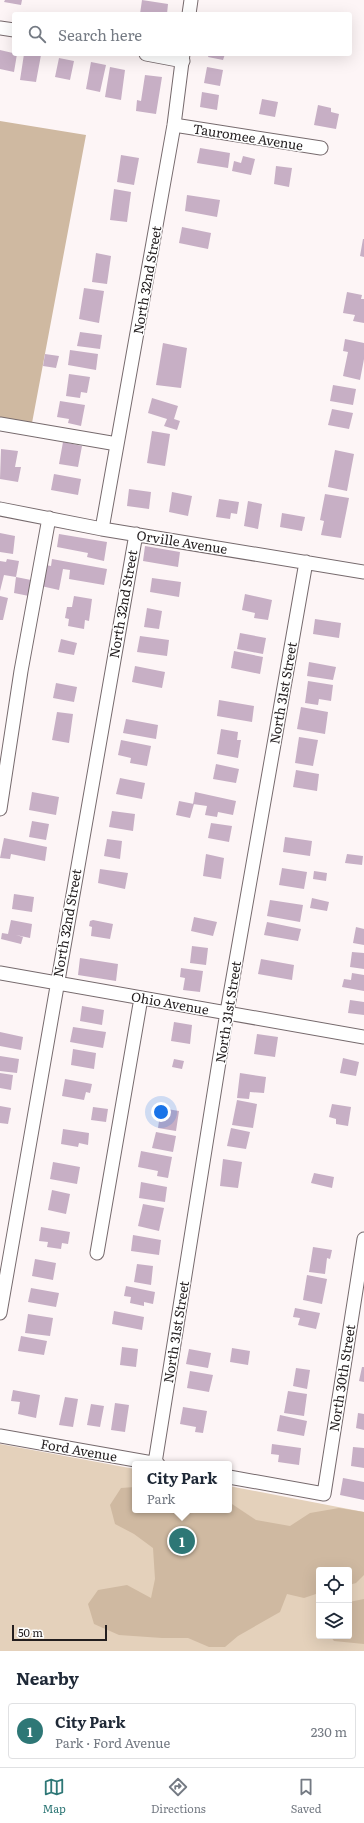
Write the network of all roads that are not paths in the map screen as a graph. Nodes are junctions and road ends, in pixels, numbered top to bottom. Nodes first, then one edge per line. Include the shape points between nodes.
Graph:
1 (191, 0) edge
2 (189, 12) edge
3 (0, 28) edge
4 (12, 30) edge
5 (171, 56) edge
6 (183, 57) edge
7 (174, 125) junction
8 (321, 148) dead end
9 (0, 424) edge
10 (118, 444) junction
11 (0, 509) edge
12 (49, 518) junction
13 (102, 528) junction
14 (136, 534) junction
15 (306, 562) junction
16 (364, 571) edge
17 (0, 810) edge
18 (0, 973) edge
19 (57, 983) junction
20 (141, 998) junction
21 (227, 1012) junction
22 (364, 1038) edge
23 (364, 1239) edge
24 (97, 1252) dead end
25 (0, 1313) edge
26 (0, 1436) edge
27 (140, 1461) edge
28 (157, 1461) edge
29 (232, 1478) edge

1 - 2 street
3 - 4 street
5 - 6 street
6 - 7 street, North 32nd Street
7 - 8 street, Tauromee Avenue
7 - 10 street, North 32nd Street
9 - 10 street
10 - 13 street, North 32nd Street
11 - 12 street, Orville Avenue
12 - 13 street, Orville Avenue
12 - 17 street via 21,671
13 - 14 street, Orville Avenue
14 - 15 street, Orville Avenue
14 - 19 street, North 32nd Street
15 - 16 street, Orville Avenue
15 - 21 street, North 31st Street
18 - 19 street, Ohio Avenue
19 - 20 street, Ohio Avenue
19 - 25 street, North 32nd Street
20 - 21 street, Ohio Avenue
20 - 24 street
21 - 22 street, Ohio Avenue
21 - 28 street, North 31st Street
23 - 29 street, North 30th Street via 324,1494
26 - 27 street, Ford Avenue

